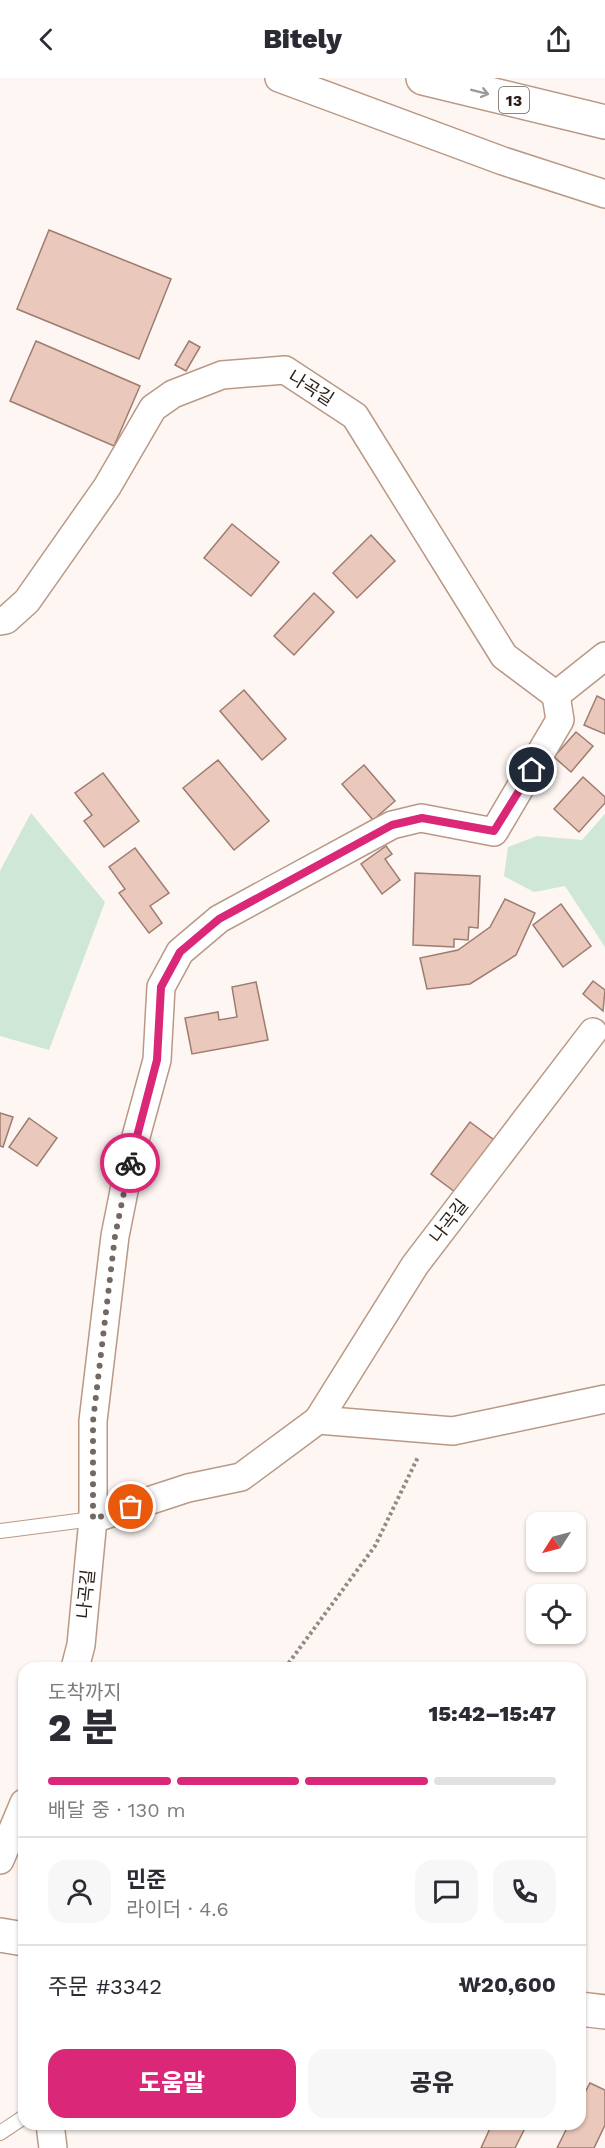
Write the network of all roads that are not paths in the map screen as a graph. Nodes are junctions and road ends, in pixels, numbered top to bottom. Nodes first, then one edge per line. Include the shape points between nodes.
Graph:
1 (279, 78) edge
2 (423, 78) edge
3 (605, 122) edge
4 (605, 194) edge
5 (0, 621) edge
6 (605, 656) edge
7 (556, 695) junction
8 (593, 1032) dead end
9 (605, 1399) edge
10 (318, 1420) junction
11 (93, 1519) junction
12 (0, 1531) edge
13 (77, 1662) edge
14 (18, 1817) edge
15 (0, 1860) edge
16 (586, 2010) edge
17 (605, 2012) edge
18 (18, 2121) edge
19 (51, 2130) edge
20 (0, 2133) edge
21 (53, 2148) edge

1 - 4 street via 503,161
2 -> 3 main road, 13
5 - 7 street, 나곡길 via 27,601 107,487 153,408 173,393 222,375 285,370 355,416 504,656
6 - 7 street
7 - 11 street, 나곡길 via 560,720 494,831 422,818 392,825 219,919 180,952 161,987 157,1060 132,1151 115,1236 93,1421
8 - 10 street, 나곡길 via 415,1265
9 - 10 street via 453,1431
10 - 11 street, 나곡길 via 241,1477 188,1488
11 - 12 lane, 나곡길
11 - 13 street, 나곡길
14 - 15 street
16 - 17 main road
18 - 20 lane
19 - 21 street

